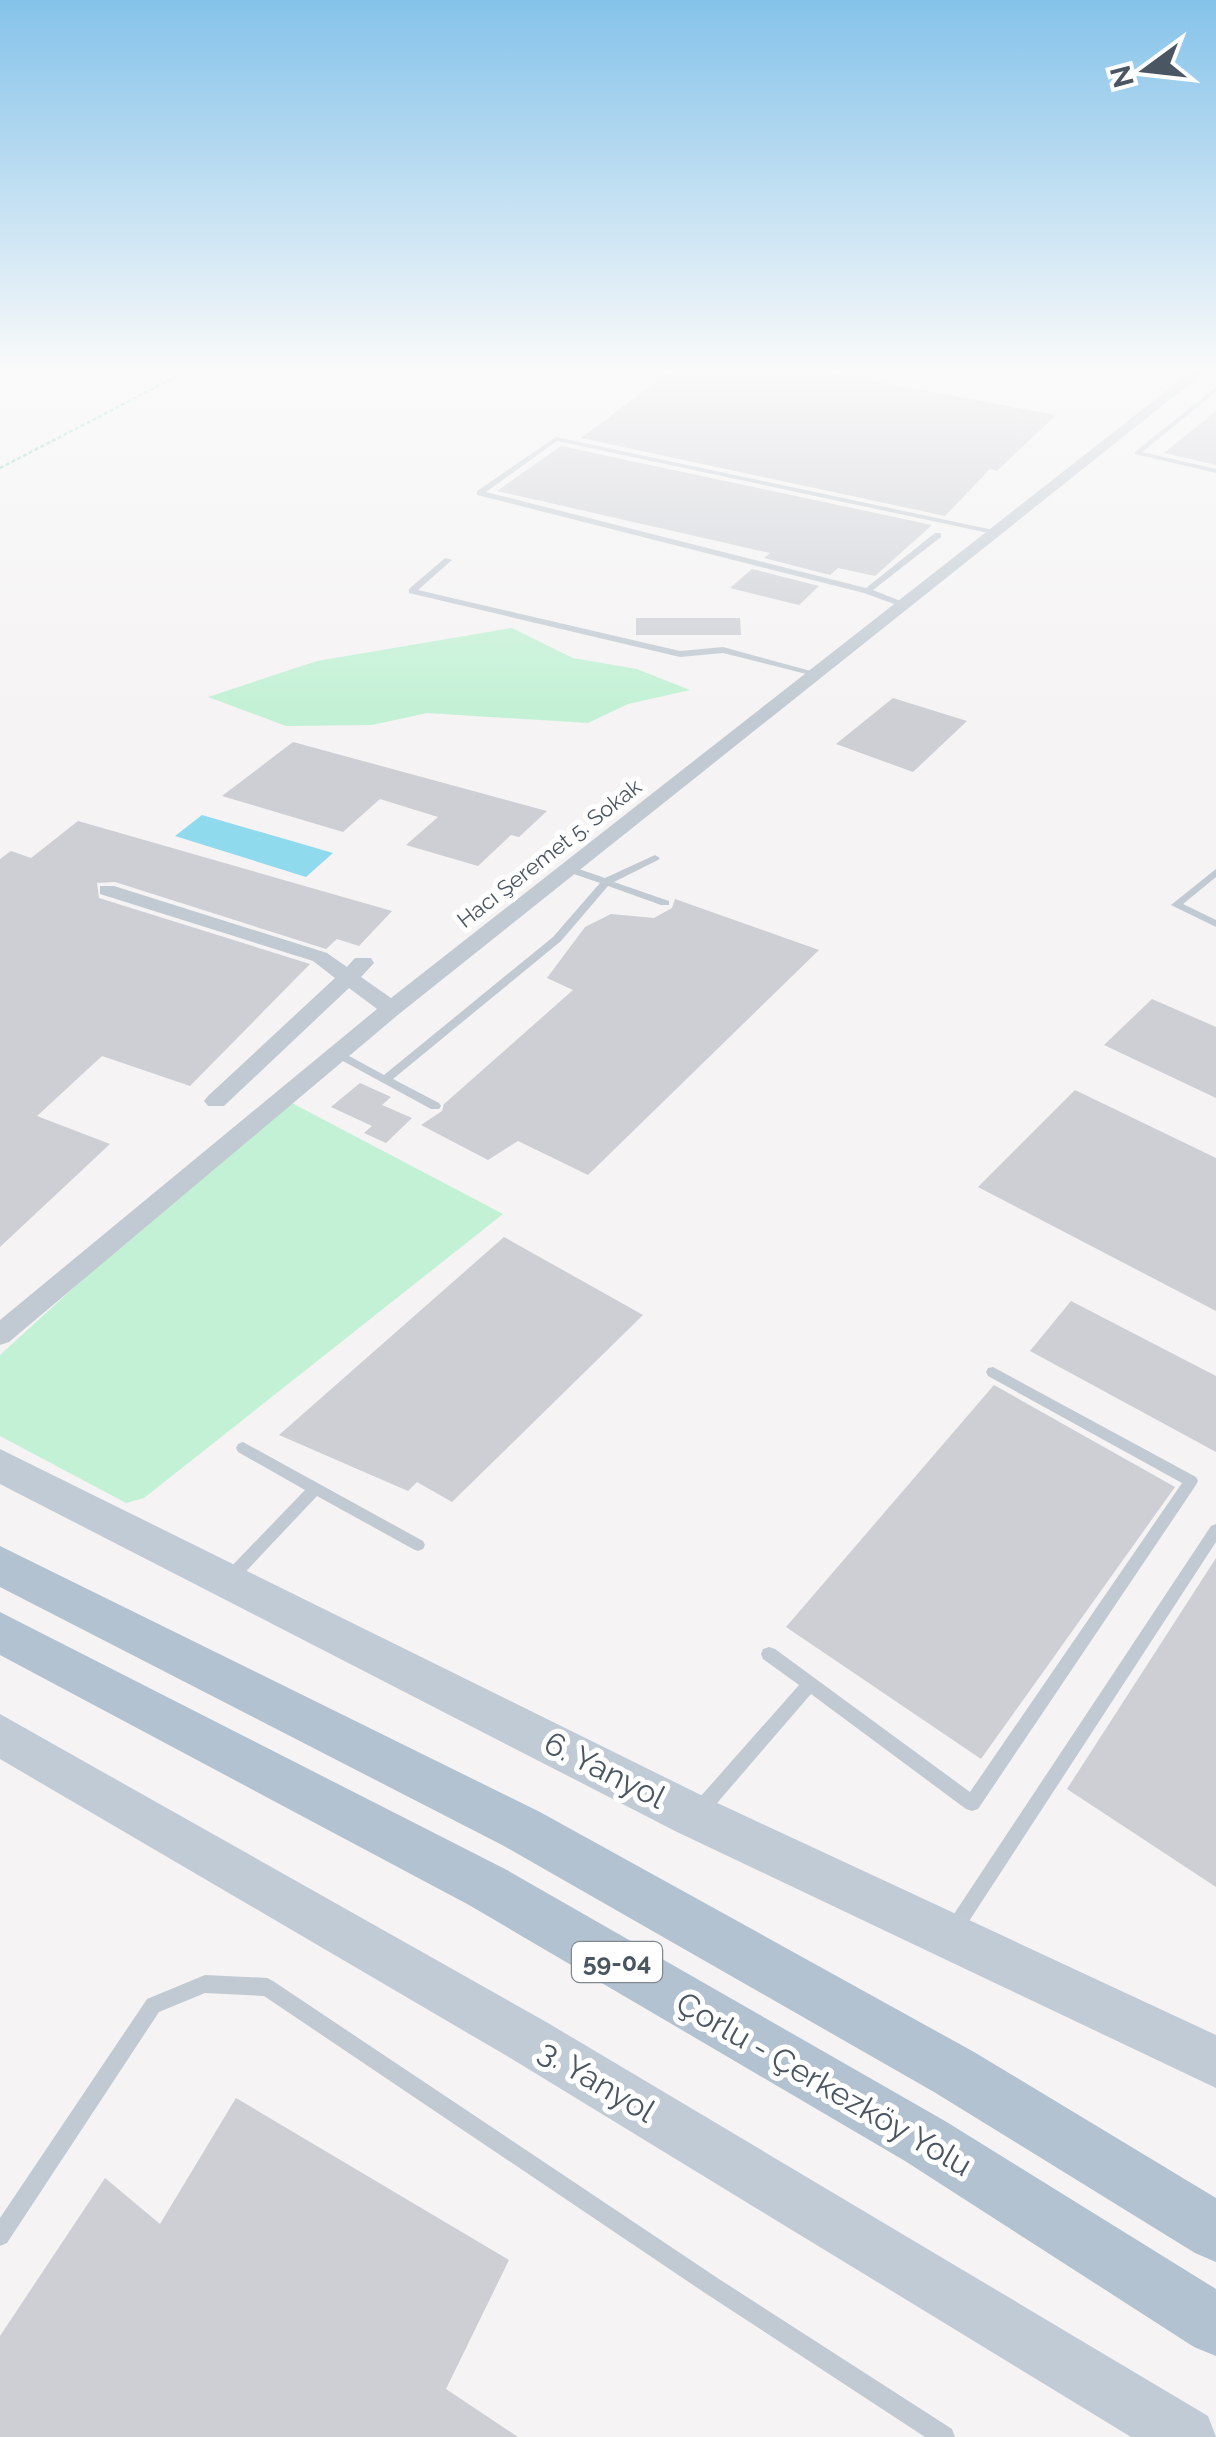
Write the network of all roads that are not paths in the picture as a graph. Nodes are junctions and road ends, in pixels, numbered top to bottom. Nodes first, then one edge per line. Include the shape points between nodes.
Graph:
1 (493, 484) edge
2 (766, 484) edge
3 (1061, 484) edge
4 (998, 533) junction
5 (938, 535) dead end
6 (448, 560) dead end
7 (867, 592) junction
8 (905, 606) junction
9 (818, 674) junction
10 (655, 858) dead end
11 (569, 869) junction
12 (1216, 872) edge
13 (606, 882) junction
14 (107, 890) dead end
15 (664, 903) dead end
16 (1216, 924) edge
17 (355, 971) junction
18 (391, 1009) junction
19 (336, 1054) junction
20 (384, 1080) junction
21 (216, 1101) dead end
22 (435, 1106) dead end
23 (0, 1335) edge
24 (993, 1372) dead end
25 (243, 1448) dead end
26 (0, 1465) edge
27 (316, 1489) junction
28 (1216, 1530) edge
29 (418, 1545) dead end
30 (0, 1565) edge
31 (228, 1580) junction
32 (0, 1632) edge
33 (769, 1654) dead end
34 (809, 1685) junction
35 (0, 1736) edge
36 (694, 1816) junction
37 (950, 1936) junction
38 (1216, 2062) edge
39 (1216, 2232) edge
40 (0, 2236) edge
41 (1216, 2325) edge
42 (944, 2437) edge
43 (1188, 2437) edge

1 - 7 lane via 480,493
2 - 4 lane
3 - 4 street, Hacı Şeremet 5. Sokak
4 - 8 street, Hacı Şeremet 5. Sokak
5 - 7 lane
6 - 9 lane via 412,591 680,654 723,650
7 - 8 lane
8 - 9 street, Hacı Şeremet 5. Sokak
9 - 11 street, Hacı Şeremet 5. Sokak
10 - 13 lane
11 - 13 lane
11 - 18 street, Hacı Şeremet 5. Sokak
12 - 16 lane via 1176,905
13 - 15 lane
13 - 20 lane via 557,939
14 - 17 street
17 - 18 street
17 - 21 street
18 - 19 street, Hacı Şeremet 5. Sokak
19 - 20 lane
19 - 23 street, Hacı Şeremet 5. Sokak
20 - 22 lane
24 - 34 lane via 1191,1481 972,1803
25 - 27 lane
26 - 31 main road, 6. Yanyol
27 - 29 lane
27 - 31 lane
28 - 37 lane
30 - 39 main road, 59-04 via 522,1829 954,2072
31 - 36 main road, 6. Yanyol
32 - 41 main road, Çorlu - Çerkezköy Yolu / 59-04 via 488,1887 925,2140
33 - 34 lane
34 - 36 lane
35 - 43 main road, 3. Yanyol via 530,2041
36 - 37 main road, 6. Yanyol
37 - 38 main road, 6. Yanyol
40 - 42 lane via 153,2005 204,1984 267,1987

